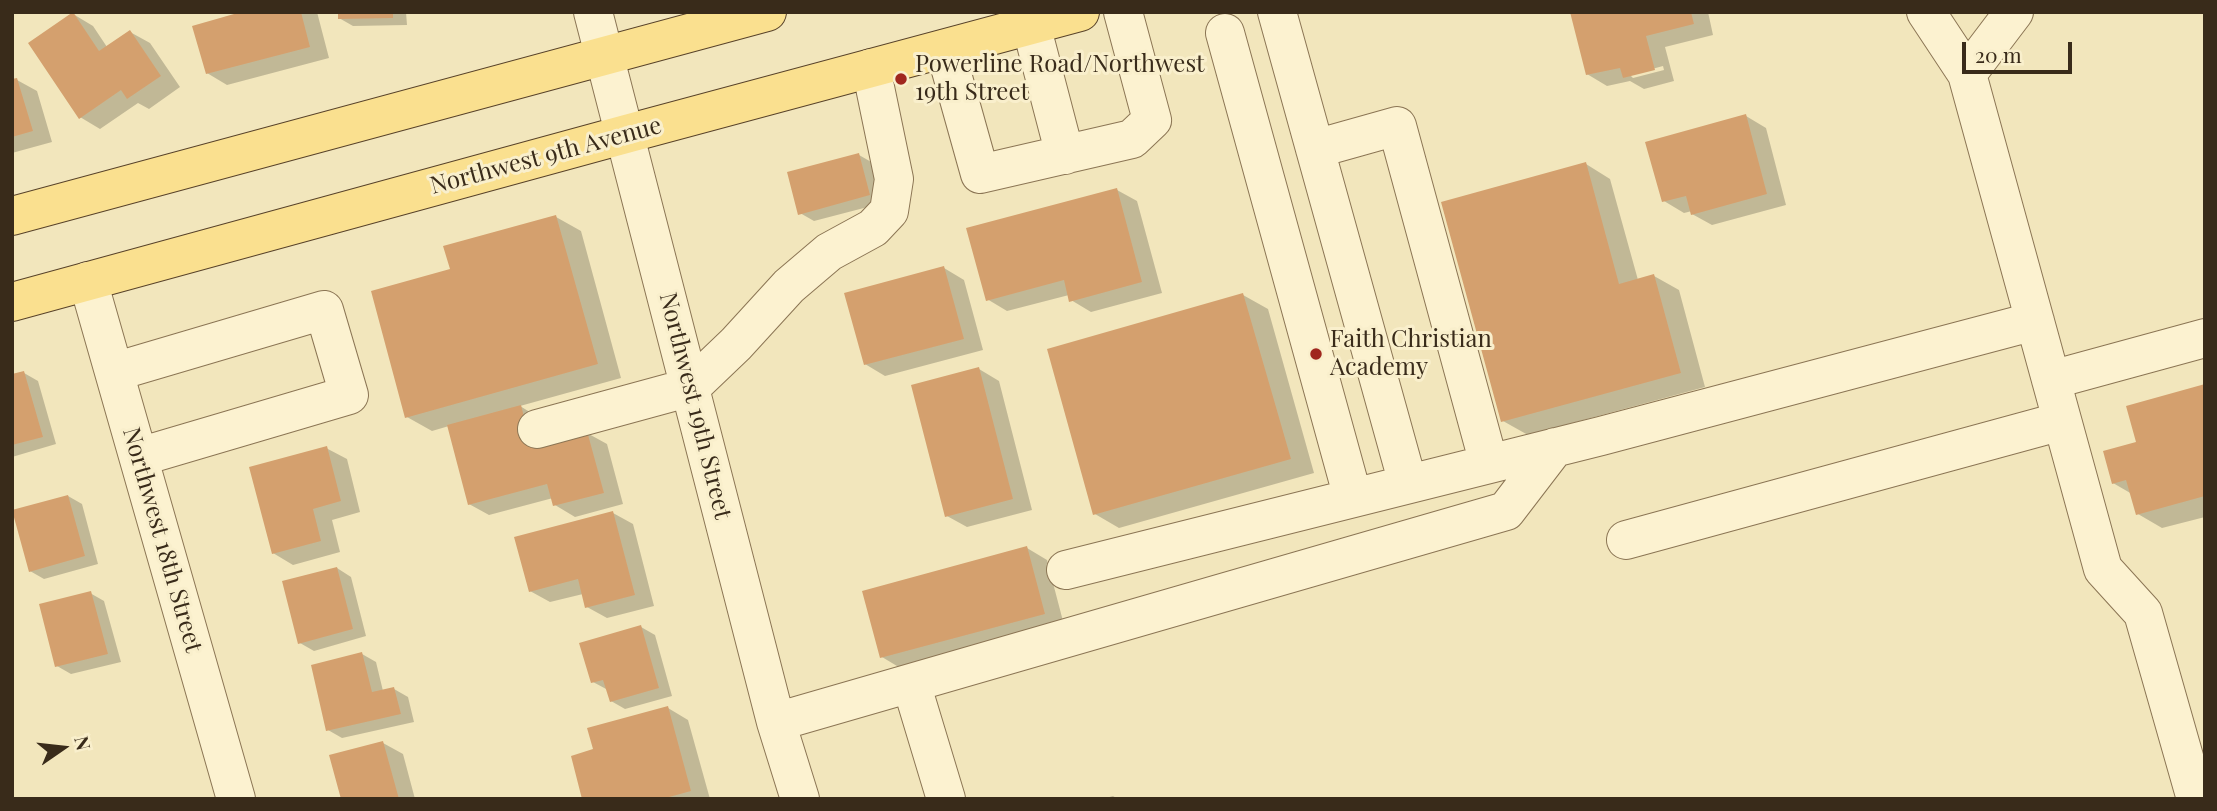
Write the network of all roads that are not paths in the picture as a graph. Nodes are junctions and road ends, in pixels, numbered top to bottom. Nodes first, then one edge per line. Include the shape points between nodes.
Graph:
1 (593, 12) edge
2 (767, 12) edge
3 (1080, 12) edge
4 (1123, 12) edge
5 (1277, 12) edge
6 (1926, 12) edge
7 (2014, 12) edge
8 (1031, 26) junction
9 (1225, 33) dead end
10 (945, 48) junction
11 (605, 57) junction
12 (871, 68) junction
13 (1966, 74) junction
14 (626, 134) junction
15 (1315, 149) junction
16 (1065, 155) junction
17 (12, 216) edge
18 (88, 281) junction
19 (12, 302) edge
20 (2035, 321) junction
21 (2205, 338) edge
22 (114, 372) junction
23 (2051, 380) junction
24 (691, 387) junction
25 (2062, 421) junction
26 (537, 429) dead end
27 (1555, 447) junction
28 (139, 457) junction
29 (1489, 464) junction
30 (1408, 484) junction
31 (1353, 498) junction
32 (1626, 540) dead end
33 (1066, 570) dead end
34 (911, 683) junction
35 (776, 722) junction
36 (234, 798) edge
37 (800, 799) edge
38 (946, 799) edge
39 (2196, 799) edge

1 - 11 street, Northwest 19th Street
2 - 11 main road
3 - 8 main road, Northwest 9th Avenue
4 - 16 street via 1152,120 1132,139
5 - 15 street
6 - 13 street
7 - 13 street
8 - 10 main road, Northwest 9th Avenue
8 - 16 street
9 - 31 street
10 - 12 main road, Northwest 9th Avenue
10 - 16 street via 980,174
11 - 14 street, Northwest 19th Street
11 - 17 main road
12 - 14 main road, Northwest 9th Avenue
12 - 24 street via 894,179 889,211 873,228 829,252 789,286
13 - 20 street
14 - 18 main road, Northwest 9th Avenue
14 - 24 street, Northwest 19th Street
15 - 29 street via 1397,126
15 - 30 street
18 - 19 main road, Northwest 9th Avenue
18 - 22 street, Northwest 18th Street
20 - 23 street
20 - 27 street
21 - 23 street
22 - 28 street, Northwest 18th Street
22 - 28 street via 324,310 349,395
23 - 25 street
24 - 26 street
24 - 35 street, Northwest 19th Street
25 - 32 street
25 - 39 street via 2103,569 2143,613
27 - 29 street
27 - 34 street via 1506,511
28 - 36 street, Northwest 18th Street
29 - 30 street
30 - 31 street
31 - 33 street
34 - 35 street
34 - 38 street
35 - 37 street, Northwest 19th Street

